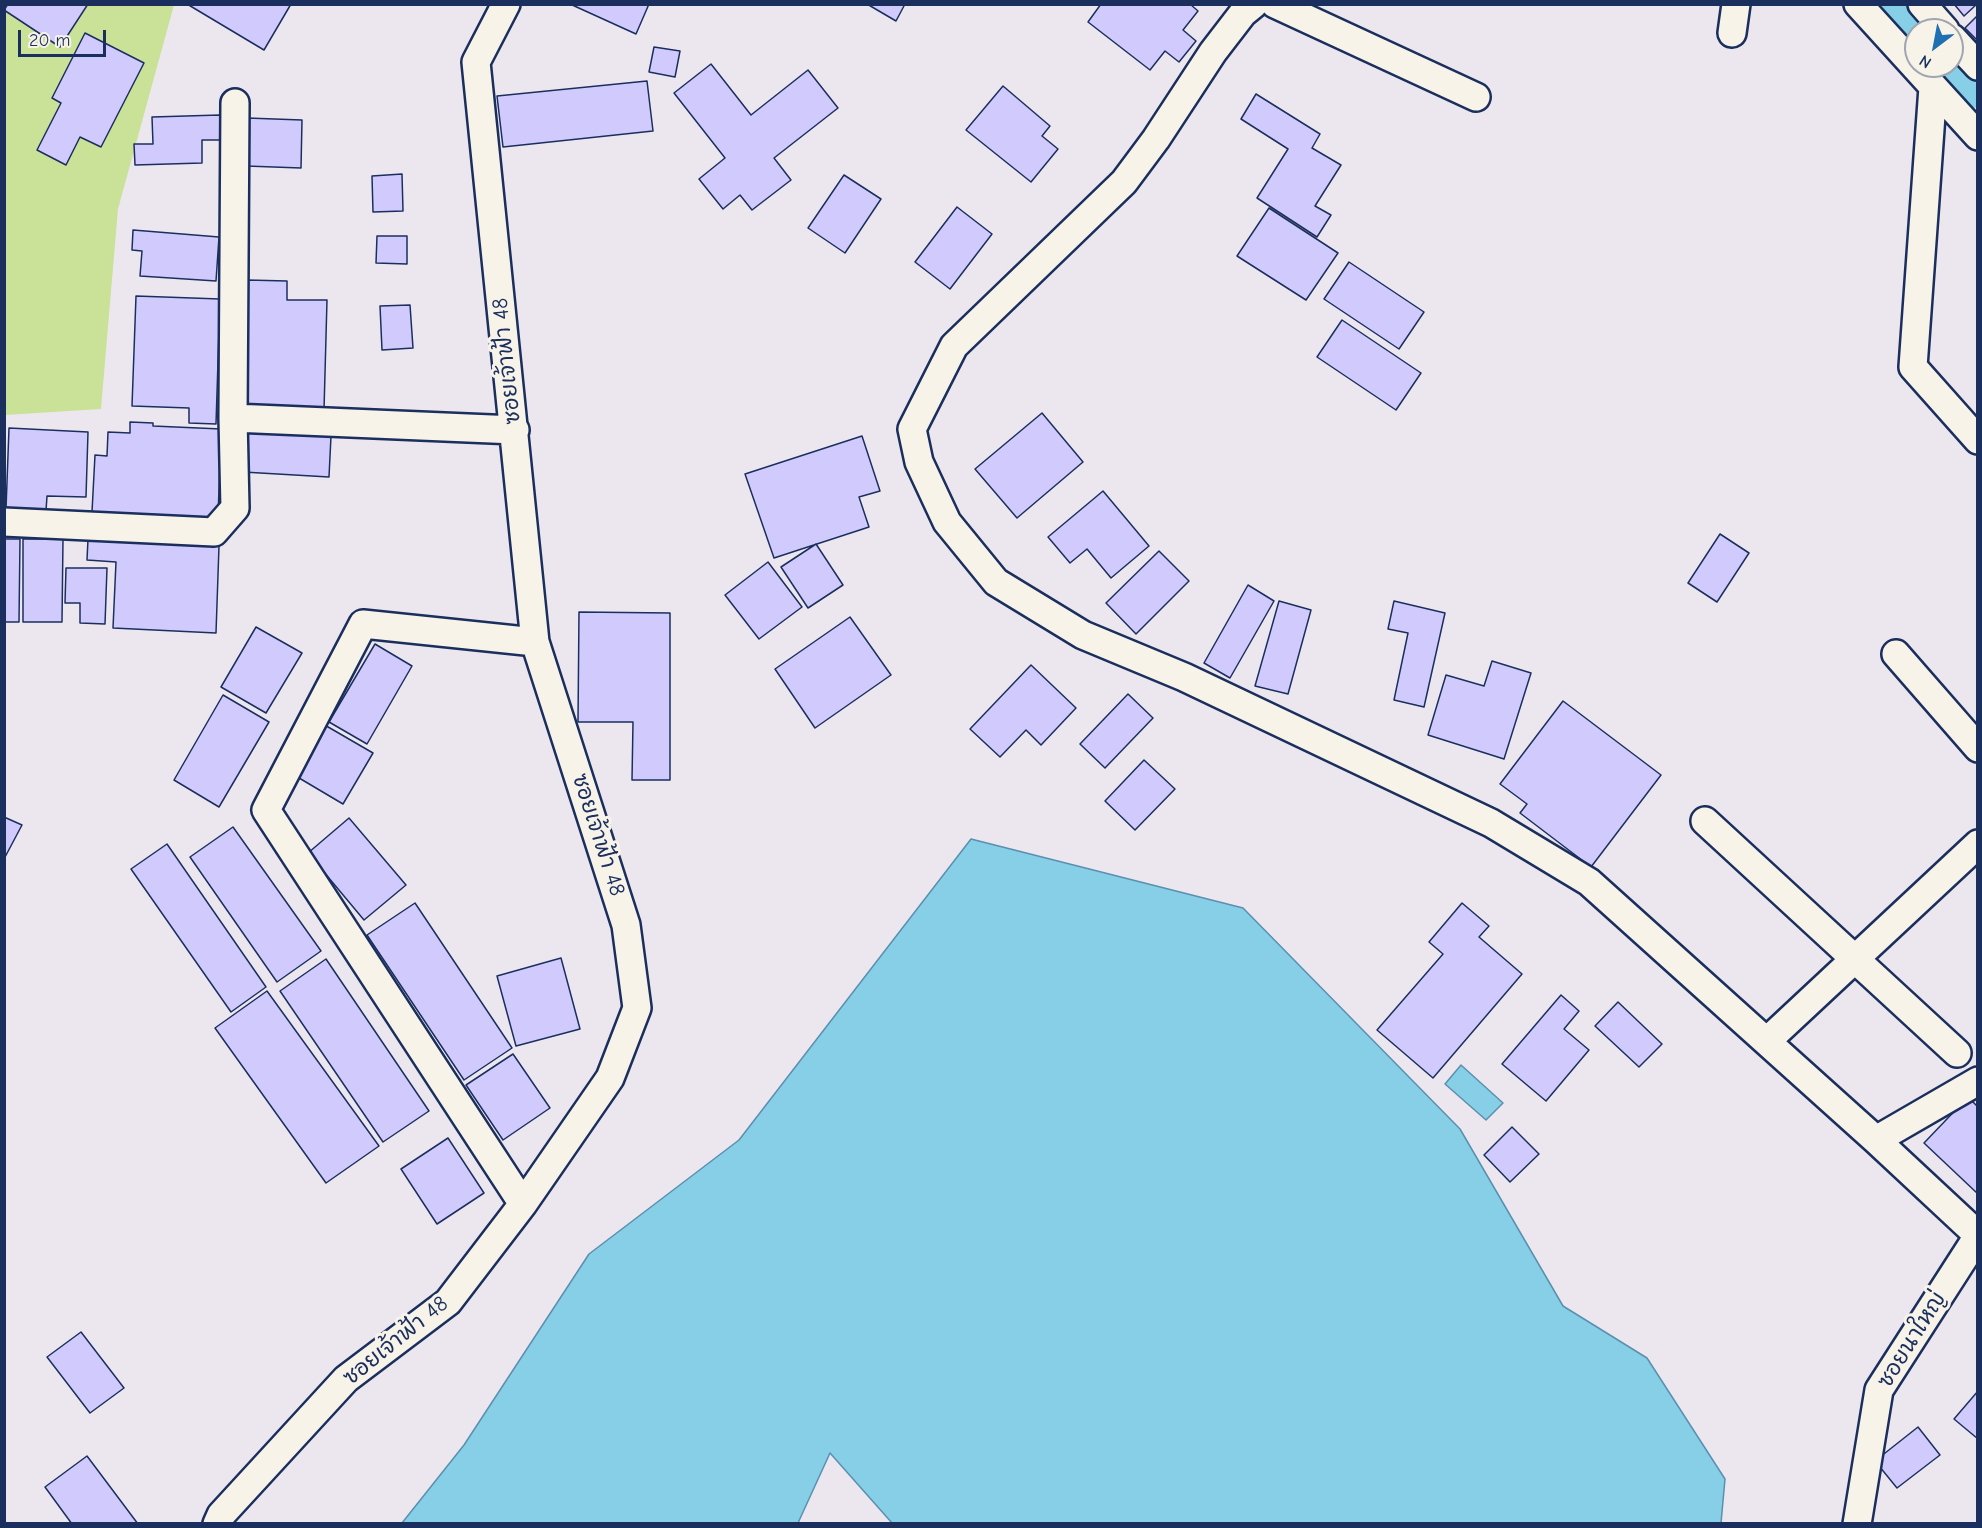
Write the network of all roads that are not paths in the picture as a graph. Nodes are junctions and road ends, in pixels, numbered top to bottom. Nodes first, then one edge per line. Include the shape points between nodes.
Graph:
1 (506, 4) edge
2 (1254, 4) edge
3 (1275, 4) edge
4 (1736, 4) edge
5 (1858, 4) edge
6 (1922, 4) edge
7 (1934, 18) edge
8 (1732, 33) dead end
9 (1964, 51) edge
10 (1977, 66) edge
11 (1933, 87) junction
12 (1476, 97) dead end
13 (235, 103) dead end
14 (1977, 136) edge
15 (233, 418) junction
16 (515, 430) junction
17 (1977, 440) edge
18 (4, 522) edge
19 (535, 642) junction
20 (1896, 654) dead end
21 (1977, 748) edge
22 (1705, 821) dead end
23 (1977, 844) edge
24 (1854, 959) junction
25 (1767, 1041) junction
26 (1958, 1053) dead end
27 (1977, 1081) edge
28 (1876, 1140) junction
29 (523, 1204) junction
30 (1977, 1235) edge
31 (217, 1524) edge
32 (1857, 1524) edge

1 - 16 street, ซอยเจ้าฟ้า 48 via 476,62
2 - 25 street via 1213,52 1124,182 954,346 912,429 919,462 947,522 996,582 1083,635 1184,677 1491,823 1589,882
3 - 12 street
4 - 8 street
5 - 11 street
6 - 7 street
9 - 10 street
11 - 14 street
11 - 17 street via 1913,367
13 - 15 street
15 - 16 street
15 - 18 street via 235,508 214,532
16 - 19 street, ซอยเจ้าฟ้า 48
19 - 29 street, ซอยเจ้าฟ้า 48 via 626,925 638,1008 610,1078
19 - 29 street via 363,624 266,810
20 - 21 street
22 - 24 street
23 - 24 street
24 - 25 street
24 - 26 street
25 - 28 street
27 - 28 street
28 - 30 street
29 - 31 street, ซอยเจ้าฟ้า 48 via 448,1302 346,1379
30 - 32 street, ซอยนาใหญ่ via 1879,1390

